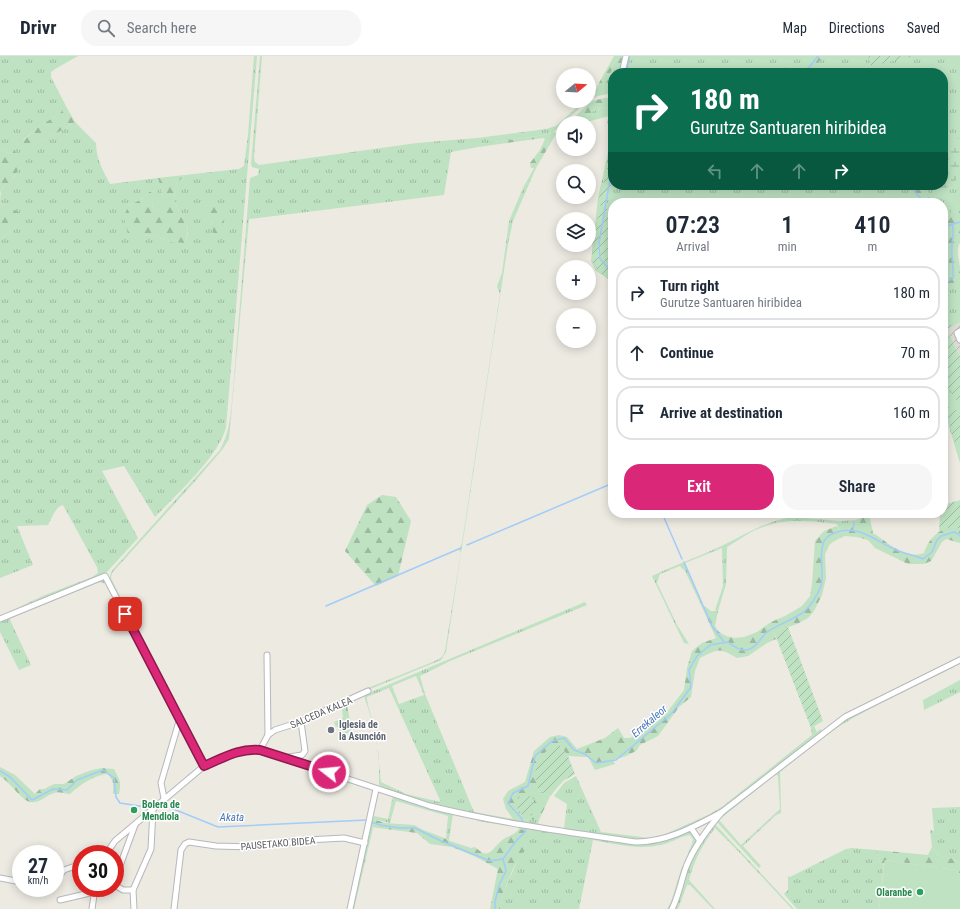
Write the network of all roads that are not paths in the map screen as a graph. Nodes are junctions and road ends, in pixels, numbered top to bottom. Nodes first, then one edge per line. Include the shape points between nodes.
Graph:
1 (626, 56) edge
2 (623, 68) edge
3 (958, 332) edge
4 (960, 340) edge
5 (0, 619) edge
6 (268, 655) dead end
7 (960, 660) edge
8 (368, 691) dead end
9 (180, 718) junction
10 (301, 722) junction
11 (268, 735) junction
12 (260, 750) junction
13 (283, 759) junction
14 (204, 766) junction
15 (376, 789) junction
16 (164, 798) junction
17 (153, 809) junction
18 (722, 812) junction
19 (136, 824) junction
20 (690, 828) junction
21 (700, 841) junction
22 (365, 843) junction
23 (112, 845) edge
24 (124, 855) edge
25 (0, 878) edge
26 (12, 880) edge
27 (124, 890) edge
28 (133, 890) junction
29 (72, 897) edge
30 (94, 897) edge
31 (60, 900) dead end
32 (92, 909) edge
33 (134, 909) edge
34 (174, 909) edge
35 (350, 909) edge
36 (672, 909) edge

1 - 2 street
3 - 4 street
5 - 9 street via 105,576
6 - 11 street
7 - 18 street via 845,718
8 - 10 street, SALCEDA KALEA
9 - 14 street
9 - 16 street via 161,783
10 - 11 street, SALCEDA KALEA via 275,730
10 - 13 street via 305,751 302,755
11 - 12 street
12 - 13 street
12 - 14 street via 243,750
13 - 15 street
14 - 16 street
15 - 20 street via 453,812 636,842 661,840
15 - 22 street
16 - 17 street
17 - 19 street
17 - 28 street via 151,849
18 - 20 street
18 - 21 street
19 - 23 street
19 - 24 street
20 - 21 street
21 - 36 street via 686,868 678,898
22 - 34 street, PAUSETAKO BIDEA via 344,838 252,847 189,842 181,850
22 - 35 street
25 - 26 street
27 - 28 street
28 - 33 street
29 - 31 street
30 - 32 street

